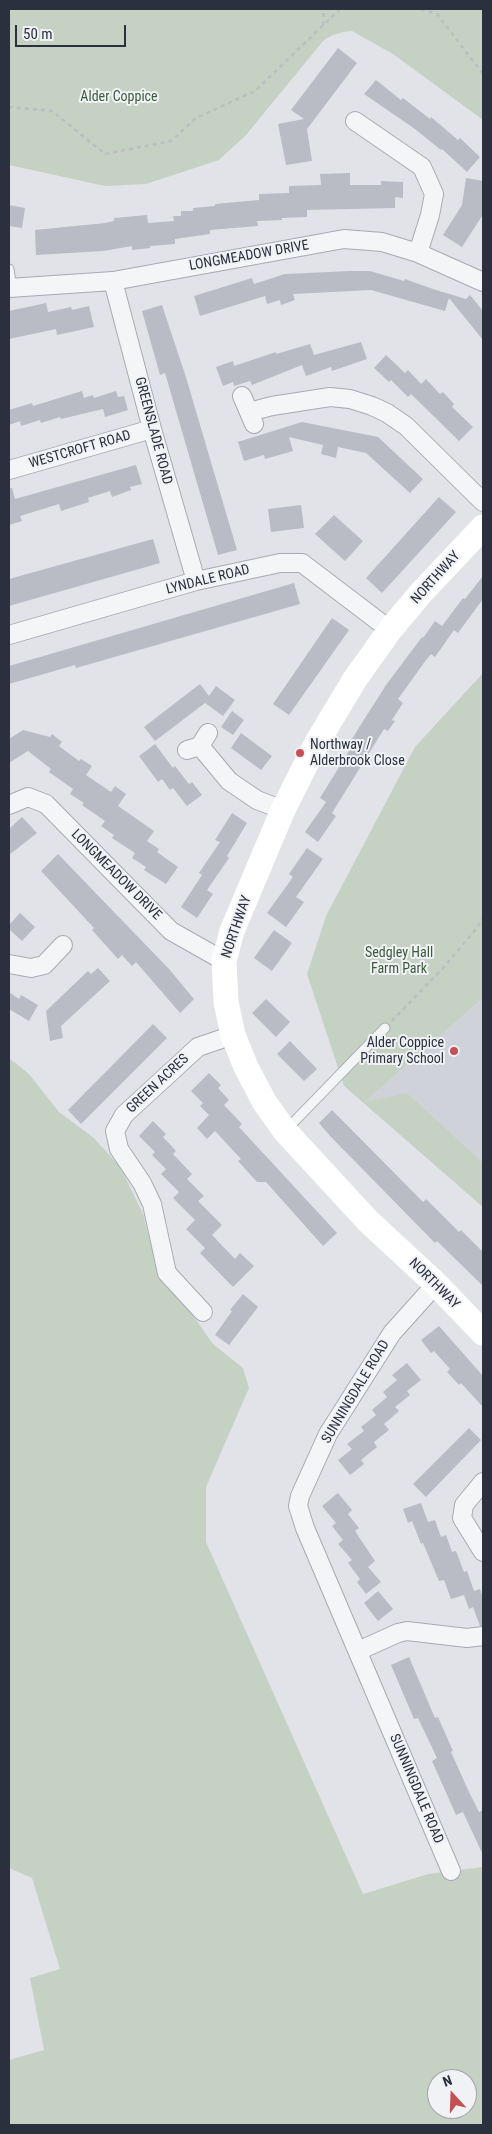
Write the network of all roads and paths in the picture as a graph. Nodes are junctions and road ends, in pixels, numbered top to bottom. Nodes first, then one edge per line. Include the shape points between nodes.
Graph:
1 (324, 9) edge
2 (340, 9) edge
3 (421, 9) edge
4 (322, 26) junction
5 (483, 74) edge
6 (9, 107) edge
7 (356, 121) dead end
8 (418, 253) junction
9 (9, 269) edge
10 (113, 281) junction
11 (483, 282) edge
12 (10, 288) edge
13 (248, 410) dead end
14 (152, 429) junction
15 (9, 470) edge
16 (483, 502) edge
17 (482, 529) edge
18 (196, 581) junction
19 (390, 630) junction
20 (9, 635) edge
21 (198, 743) dead end
22 (9, 805) edge
23 (283, 810) junction
24 (483, 917) edge
25 (63, 945) dead end
26 (224, 960) junction
27 (9, 964) edge
28 (385, 1028) joint
29 (233, 1035) junction
30 (285, 1130) junction
31 (436, 1284) junction
32 (204, 1312) dead end
33 (483, 1333) edge
34 (483, 1482) edge
35 (483, 1552) edge
36 (483, 1636) edge
37 (358, 1651) junction
38 (451, 1871) dead end

1 - 4 path
2 - 4 path
3 - 5 path via 436,14
4 - 6 path via 255,90 196,118 171,141 105,154 52,111
7 - 8 street via 422,168 434,194
8 - 10 street, LONGMEADOW DRIVE via 382,242 344,239
8 - 11 street, LONGMEADOW DRIVE
9 - 12 lane
10 - 12 street, LONGMEADOW DRIVE
10 - 14 street, GREENSLADE ROAD
13 - 16 street via 330,397 372,406 406,426
14 - 15 street, WESTCROFT ROAD
14 - 18 street, GREENSLADE ROAD
17 - 19 street, NORTHWAY
18 - 19 street, LYNDALE ROAD via 280,563 302,563
18 - 20 street, LYNDALE ROAD
19 - 23 street, NORTHWAY via 355,678 316,744
21 - 23 street via 229,781 257,800
22 - 26 street, LONGMEADOW DRIVE via 28,798 46,804 172,931
23 - 26 street, NORTHWAY via 232,931
24 - 28 path via 443,968
25 - 27 street via 44,965 31,968
26 - 29 street, NORTHWAY via 226,1002
28 - 30 lane
29 - 30 street, NORTHWAY via 265,1103
29 - 32 street, GREEN ACRES via 198,1047 124,1115 115,1131 119,1149 142,1182 152,1204 167,1273
30 - 31 street, NORTHWAY via 368,1221
31 - 33 street, NORTHWAY
31 - 37 street, SUNNINGDALE ROAD via 392,1334 328,1434 300,1496 298,1506 305,1528
34 - 35 street via 464,1505 462,1518
36 - 37 street via 467,1638 408,1631
37 - 38 street, SUNNINGDALE ROAD

